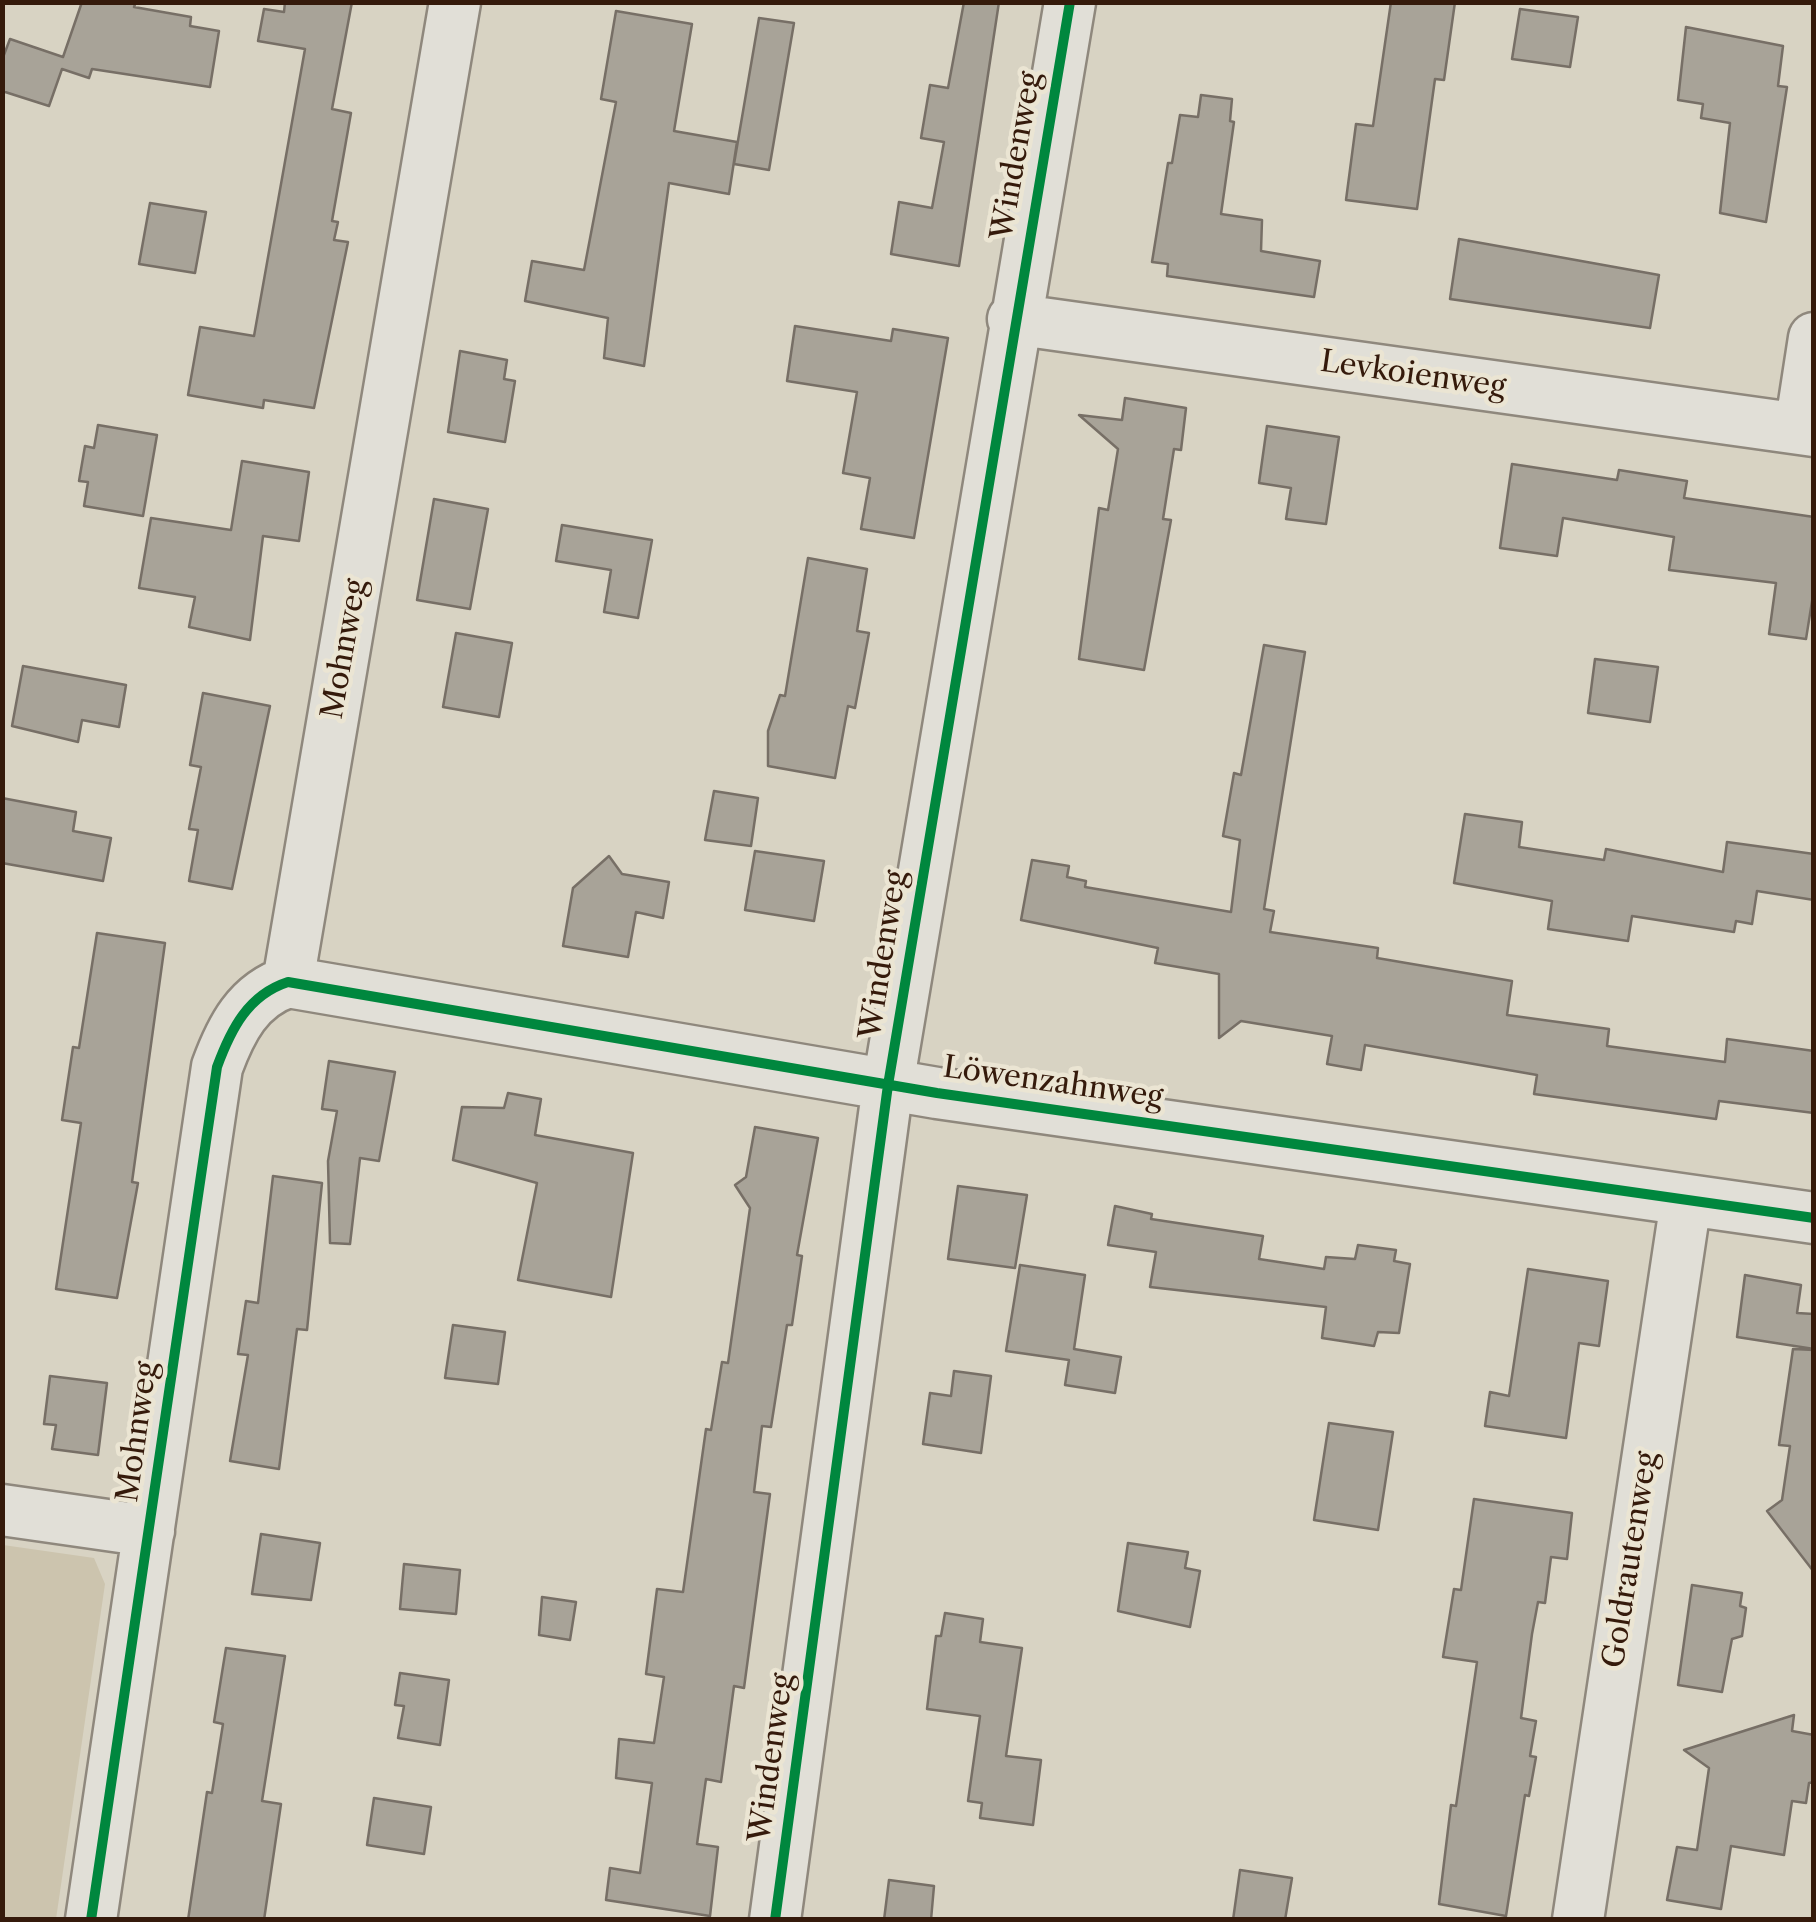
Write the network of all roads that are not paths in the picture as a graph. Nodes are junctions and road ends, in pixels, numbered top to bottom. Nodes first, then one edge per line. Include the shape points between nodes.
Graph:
1 (455, 2) edge
2 (1070, 2) edge
3 (1014, 320) junction
4 (1814, 338) edge
5 (1807, 430) edge
6 (288, 982) junction
7 (888, 1085) junction
8 (1686, 1200) junction
9 (1814, 1218) edge
10 (2, 1510) edge
11 (149, 1531) junction
12 (91, 1920) edge
13 (775, 1920) edge
14 (1578, 1920) edge

1 - 6 street, Mohnweg
2 - 3 street, Windenweg
3 - 5 street, Levkoienweg
3 - 7 street, Windenweg
4 - 5 street
6 - 7 street, Löwenzahnweg
6 - 11 street, Mohnweg via 266,989 246,1010 217,1067
7 - 8 street, Löwenzahnweg
7 - 13 street, Windenweg
8 - 9 street, Löwenzahnweg
8 - 14 street, Goldrautenweg
10 - 11 street
11 - 12 street, Mohnweg

